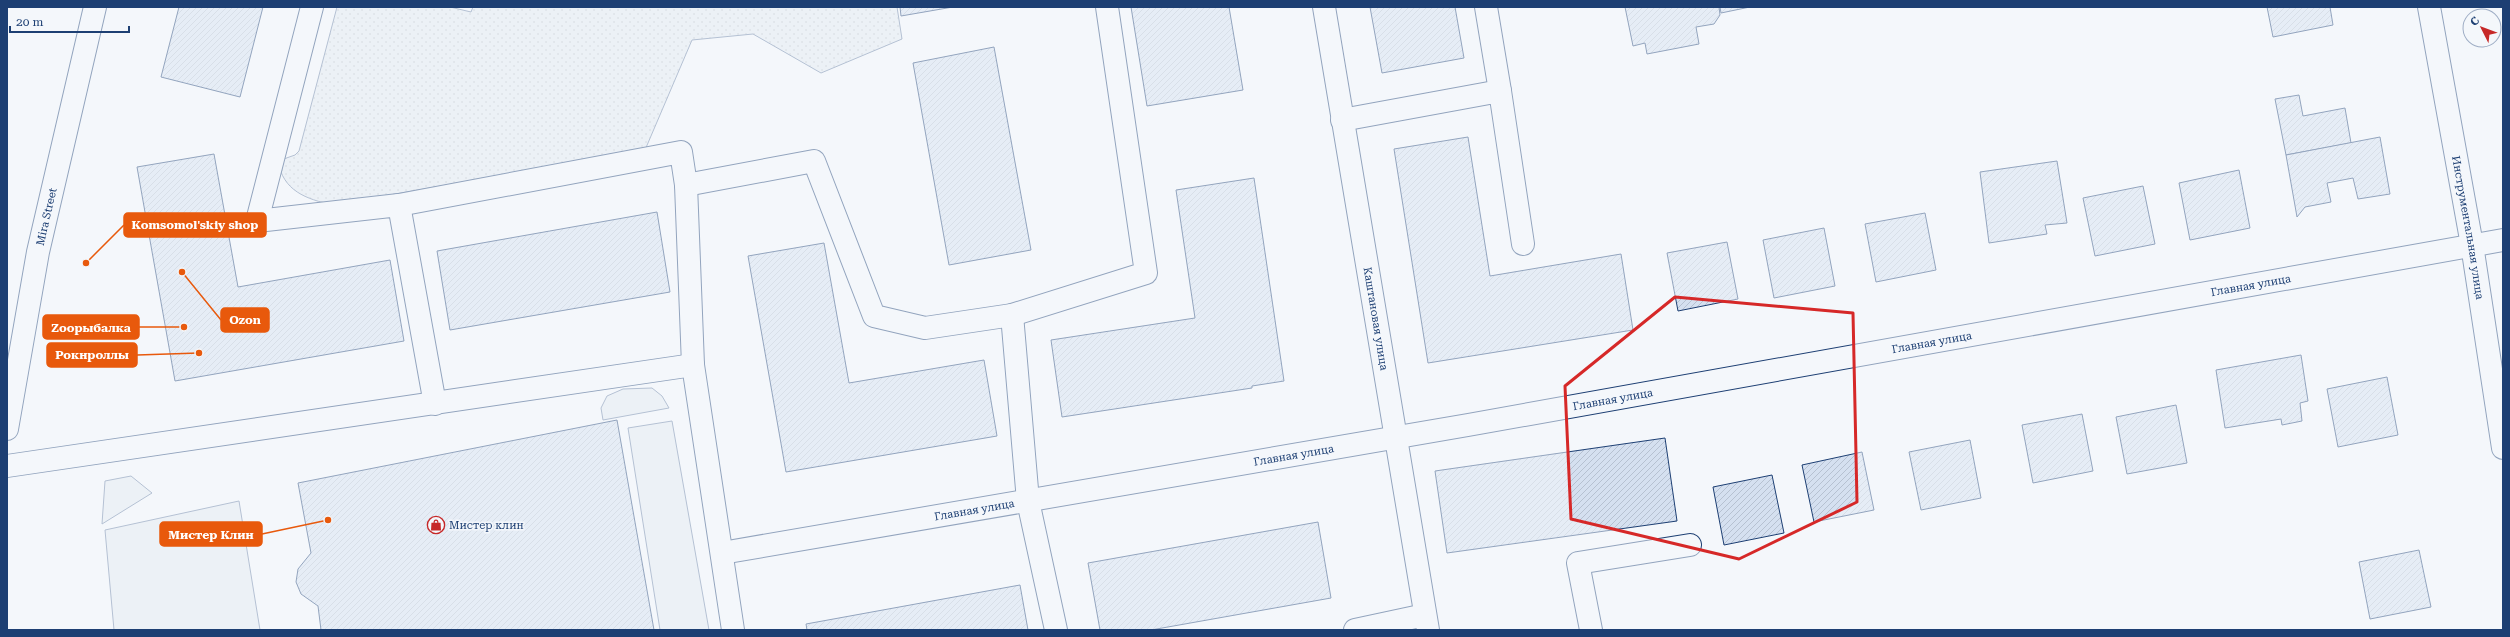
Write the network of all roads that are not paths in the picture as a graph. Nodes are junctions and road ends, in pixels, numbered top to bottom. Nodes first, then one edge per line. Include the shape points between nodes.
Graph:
1 (95, 7) edge
2 (312, 7) edge
3 (1107, 7) edge
4 (1324, 7) edge
5 (1486, 7) edge
6 (2429, 7) edge
7 (1500, 91) junction
8 (1342, 120) junction
9 (686, 185) junction
10 (399, 205) junction
11 (2503, 240) edge
12 (1522, 244) dead end
13 (2472, 245) junction
14 (1012, 315) junction
15 (693, 366) junction
16 (11, 379) edge
17 (435, 404) junction
18 (7, 429) edge
19 (1394, 438) junction
20 (2503, 448) edge
21 (7, 466) edge
22 (1028, 502) junction
23 (1690, 545) dead end
24 (722, 553) junction
25 (1426, 623) edge
26 (733, 630) edge
27 (1056, 630) edge
28 (1355, 630) edge
29 (1591, 630) edge

1 - 16 street, Mira Street
2 - 10 street via 257,222
3 - 14 street via 1146,273
4 - 8 street, Каштановая улица
5 - 7 street
6 - 13 street, Инструментальная улица
7 - 8 street
7 - 12 street
8 - 19 street, Каштановая улица
9 - 10 street via 681,152
9 - 14 street via 814,161 874,316 925,328
9 - 15 street
10 - 17 street
11 - 13 street, Главная улица
13 - 19 street, Главная улица
13 - 20 street, Инструментальная улица
14 - 22 street
15 - 17 street
15 - 24 street
16 - 18 street, Mira Street
17 - 21 street
19 - 22 street, Главная улица
19 - 25 street, Каштановая улица
22 - 24 street, Главная улица
22 - 27 street
23 - 29 street via 1578,563
24 - 26 street
25 - 28 street

